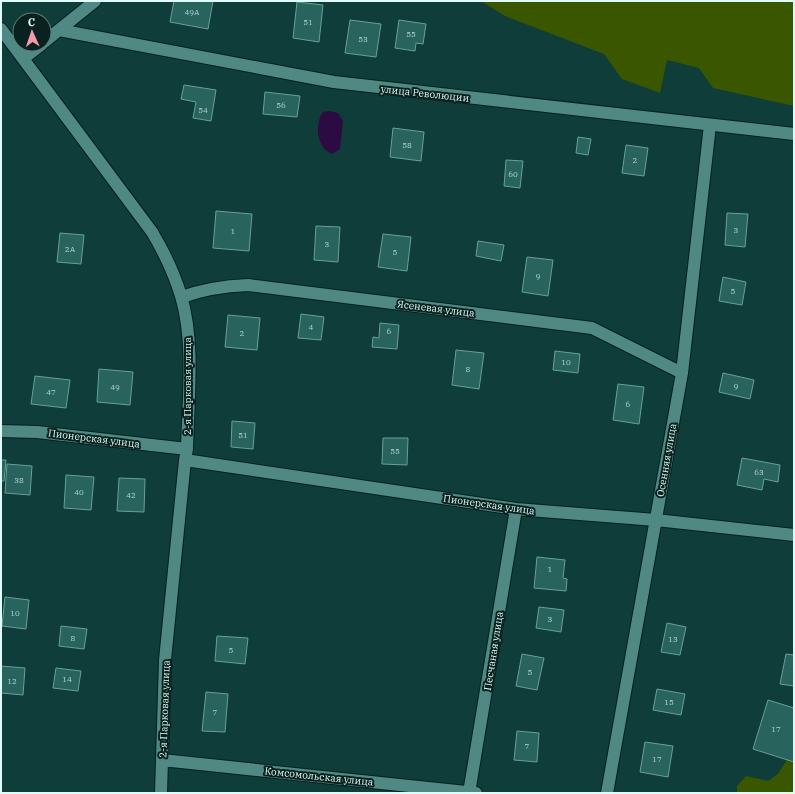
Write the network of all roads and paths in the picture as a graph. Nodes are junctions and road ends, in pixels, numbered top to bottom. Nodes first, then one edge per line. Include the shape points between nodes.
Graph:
1 (94, 1) edge
2 (59, 30) junction
3 (2, 32) edge
4 (52, 36) edge
5 (32, 52) edge
6 (24, 58) junction
7 (710, 125) junction
8 (794, 134) edge
9 (182, 297) junction
10 (682, 373) junction
11 (1, 431) edge
12 (186, 455) junction
13 (516, 509) junction
14 (656, 520) junction
15 (794, 535) edge
16 (162, 760) junction
17 (471, 792) edge
18 (161, 793) edge
19 (607, 793) edge

1 - 2 street
2 - 4 street
2 - 7 street, улица Революции via 334,82
3 - 6 street, 2-я Парковая улица
5 - 6 street
6 - 9 street, 2-я Парковая улица via 152,232 163,251
7 - 8 street, улица Революции
7 - 10 street, Осенняя улица
9 - 10 street, Ясеневая улица via 222,286 248,285 592,328
9 - 12 street, 2-я Парковая улица via 189,345
10 - 14 street, Осенняя улица
11 - 12 street, Пионерская улица via 37,432
12 - 13 street, Пионерская улица
12 - 16 street, 2-я Парковая улица via 165,660
13 - 14 street, Пионерская улица
13 - 17 street, Песчаная улица
14 - 15 street, Пионерская улица
14 - 19 street, Осенняя улица
16 - 17 street, Комсомольская улица
16 - 18 street, 2-я Парковая улица

